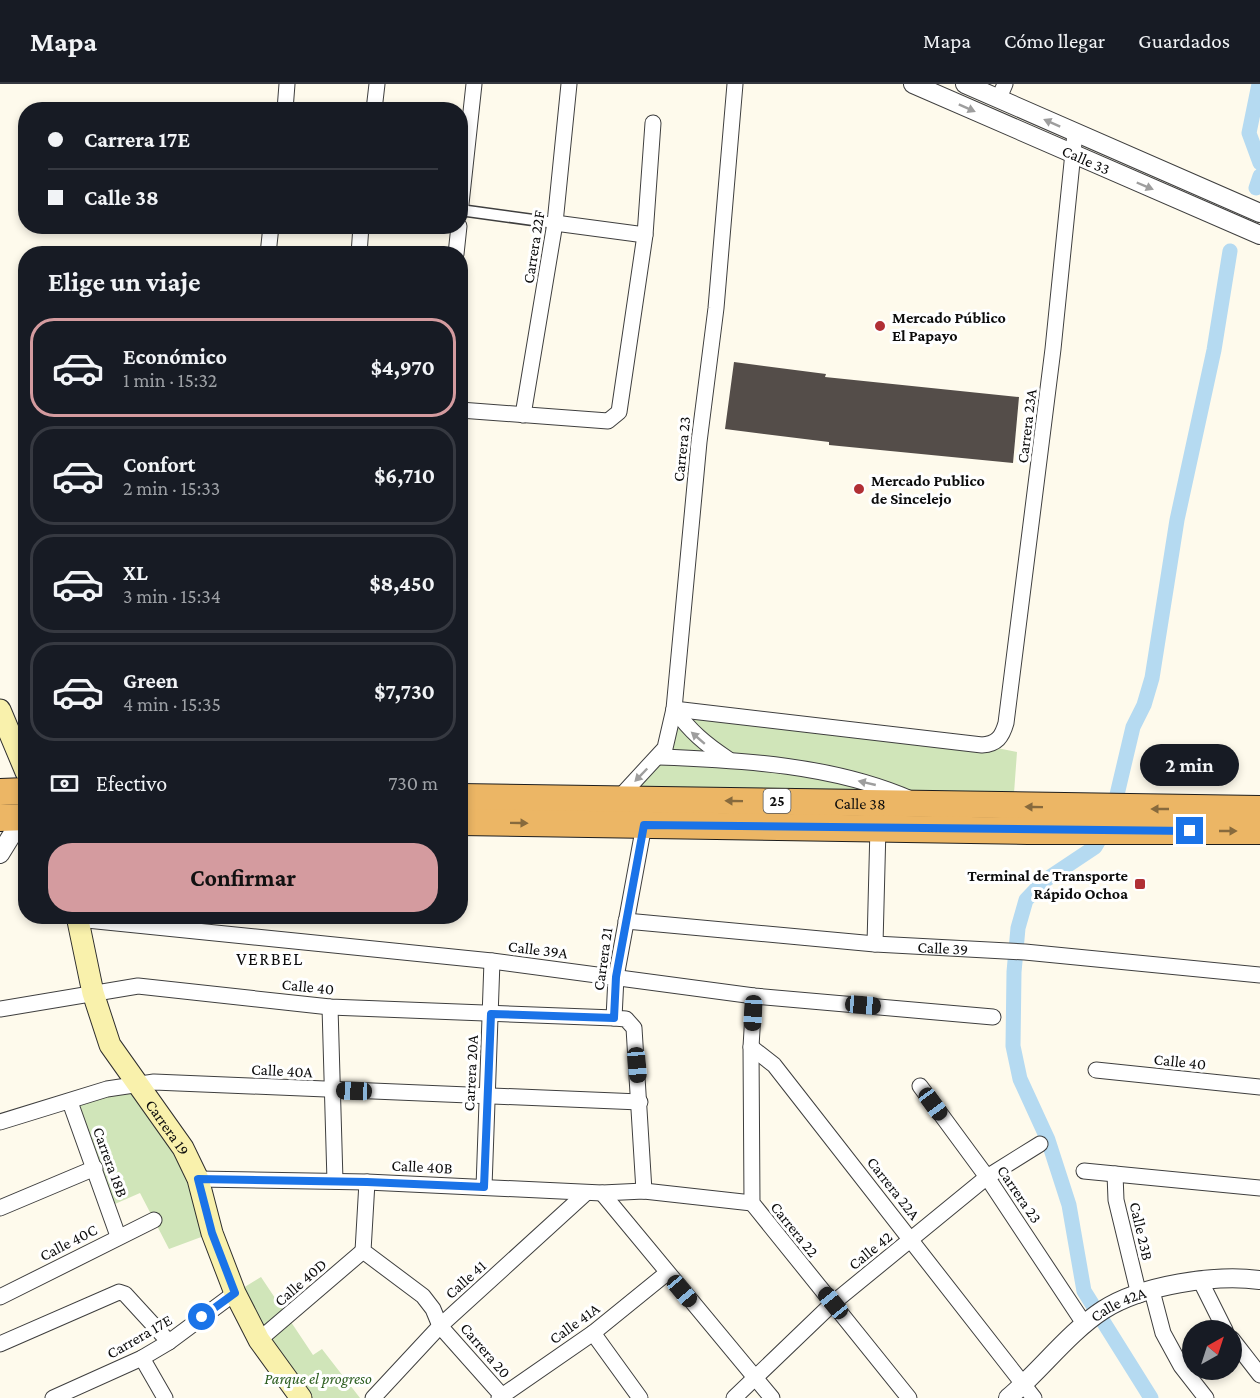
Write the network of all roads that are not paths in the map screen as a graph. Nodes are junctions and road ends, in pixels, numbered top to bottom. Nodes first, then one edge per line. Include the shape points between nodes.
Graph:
1 (287, 84) edge
2 (377, 84) edge
3 (474, 84) edge
4 (569, 84) edge
5 (735, 84) edge
6 (913, 84) edge
7 (966, 84) edge
8 (1002, 91) edge
9 (286, 102) edge
10 (375, 102) edge
11 (653, 123) dead end
12 (1076, 133) junction
13 (468, 143) edge
14 (1071, 154) junction
15 (468, 212) edge
16 (1260, 213) edge
17 (555, 224) junction
18 (645, 235) junction
19 (1260, 235) edge
20 (468, 411) edge
21 (523, 415) junction
22 (674, 709) junction
23 (0, 710) edge
24 (18, 753) edge
25 (659, 757) junction
26 (730, 760) junction
27 (0, 792) edge
28 (18, 792) edge
29 (468, 796) edge
30 (618, 799) junction
31 (922, 804) junction
32 (1260, 809) edge
33 (18, 816) edge
34 (1094, 819) junction
35 (1126, 820) junction
36 (468, 822) edge
37 (644, 825) junction
38 (878, 827) junction
39 (1260, 831) edge
40 (0, 854) edge
41 (626, 921) junction
42 (78, 924) edge
43 (135, 924) edge
44 (875, 944) junction
45 (492, 961) junction
46 (1260, 975) edge
47 (616, 977) junction
48 (93, 993) junction
49 (754, 996) junction
50 (330, 1007) junction
51 (0, 1009) edge
52 (491, 1014) junction
53 (993, 1017) dead end
54 (614, 1018) junction
55 (751, 1047) junction
56 (1096, 1070) dead end
57 (137, 1084) junction
58 (920, 1086) dead end
59 (1260, 1087) edge
60 (332, 1090) junction
61 (486, 1096) junction
62 (70, 1102) junction
63 (640, 1102) junction
64 (0, 1122) edge
65 (1040, 1144) dead end
66 (95, 1168) junction
67 (1084, 1171) dead end
68 (1115, 1174) junction
69 (987, 1178) junction
70 (198, 1179) junction
71 (335, 1181) junction
72 (367, 1182) junction
73 (484, 1187) junction
74 (1260, 1188) edge
75 (644, 1191) junction
76 (586, 1192) junction
77 (602, 1193) junction
78 (752, 1203) junction
79 (0, 1208) edge
80 (154, 1220) dead end
81 (118, 1236) junction
82 (911, 1240) junction
83 (363, 1251) junction
84 (667, 1273) junction
85 (1200, 1280) junction
86 (1260, 1280) edge
87 (235, 1293) junction
88 (1145, 1293) junction
89 (0, 1297) edge
90 (833, 1303) junction
91 (1219, 1320) edge
92 (1089, 1322) junction
93 (440, 1326) junction
94 (592, 1333) junction
95 (259, 1340) junction
96 (169, 1342) junction
97 (0, 1344) edge
98 (1242, 1352) edge
99 (142, 1358) junction
100 (1260, 1375) edge
101 (757, 1378) junction
102 (1029, 1391) edge
103 (501, 1397) edge
104 (53, 1398) edge
105 (165, 1398) edge
106 (301, 1398) edge
107 (373, 1398) edge
108 (640, 1398) edge
109 (734, 1398) edge
110 (772, 1398) edge
111 (909, 1398) edge
112 (1008, 1398) edge
113 (1206, 1398) edge

1 - 9 street
2 - 10 street
3 - 13 street
4 - 17 street, Carrera 22F
5 - 22 street, Carrera 23
6 -> 14 street, Calle 33
7 - 8 street, Calle 33
12 -> 8 street, Calle 33
11 - 18 street
12 - 14 street, Carrera 23A
12 - 16 street, Calle 33
14 -> 19 street, Calle 33
14 - 22 street, Carrera 23A via 1053,349 1006,723 998,740 982,745
15 - 17 street
17 - 18 street
17 - 21 street, Carrera 22F
18 - 21 street via 619,412 608,421
20 - 21 street
22 - 25 street, Carrera 23 via 668,739
26 -> 22 street via 690,732
23 - 24 main road
25 - 26 street
25 -> 30 street, Carrera 23
31 -> 26 street via 883,787 838,776
27 - 28 highway
29 - 30 highway, Calle 38 / 25
31 -> 30 highway, Calle 38 / 25
34 -> 31 highway, Calle 38 / 25
32 -> 35 highway, Calle 38 / 25
33 - 40 street
34 - 35 highway, Calle 38 / 25
34 - 38 highway, Calle 38 / 25 via 1029,831
35 -> 39 highway, Calle 38 / 25
36 -> 37 highway, Calle 38 / 25
37 - 38 highway, Calle 38 / 25
37 - 41 street, Carrera 21
38 - 44 street
41 - 44 street, Calle 39
41 - 47 street, Carrera 21
42 - 48 main road, Carrera 19
43 - 45 street, Calle 39A
44 - 46 street, Calle 39 via 1025,952
45 - 47 street, Calle 39A
45 - 52 street, Carrera 20A
47 - 49 street, Calle 39A
47 - 54 street, Carrera 21
48 - 50 street, Calle 40 via 160,987
48 - 51 street, Calle 40
48 - 57 main road, Carrera 19 via 110,1045
49 - 53 street, Calle 39A
49 - 55 street
50 - 52 street, Calle 40
50 - 60 street
52 - 54 street, Calle 40
52 - 61 street, Carrera 20A
54 - 63 street via 626,1019 634,1028
55 - 78 street, Carrera 22
55 - 82 street, Carrera 22A via 774,1065
56 - 59 street, Calle 40
57 - 60 street, Calle 40A via 170,1082
57 - 62 street, Calle 40A
57 - 70 main road, Carrera 19 via 171,1128
58 - 69 street, Carrera 23
60 - 61 street, Calle 40A
60 - 71 street
61 - 63 street, Calle 40A
61 - 73 street, Carrera 20A
62 - 64 street, Calle 40A
62 - 66 street, Carrera 18B
63 - 75 street
65 - 69 street, Calle 42
66 - 79 street
66 - 81 street, Carrera 18B
67 - 68 street
68 - 74 street
68 - 88 street, Calle 23B via 1116,1200
69 - 82 street, Calle 42
69 - 92 street, Carrera 23
70 - 71 street, Calle 40B
70 - 87 main road, Carrera 19 via 212,1233
71 - 72 street, Calle 40B
72 - 73 street, Calle 40B
72 - 83 street
73 - 76 street, Calle 40B
75 - 77 street, Calle 40B
75 - 78 street, Calle 40B
76 - 77 street, Calle 40B
76 - 93 street, Calle 41
77 - 84 street
78 - 90 street, Carrera 22
80 - 81 street, Calle 40C
81 - 89 street, Calle 40C
82 - 90 street, Calle 42
82 - 102 street, Carrera 22A
83 - 93 street, Carrera 20 via 423,1296
83 - 95 street, Calle 40D
84 - 94 street, Calle 41A
84 - 101 street
85 - 86 street, Calle 42A
85 - 88 street, Calle 42A
85 - 91 street
87 - 95 main road, Carrera 19
87 - 96 street, Carrera 17E
88 - 92 street, Calle 42A via 1112,1305
88 - 113 street via 1181,1366
90 - 101 street, Calle 42
90 - 111 street, Carrera 22
92 - 102 street, Calle 42A
93 - 103 street, Carrera 20
93 - 107 street, Calle 41
94 - 103 street, Calle 41A
94 - 108 street
95 - 106 main road, Carrera 19
96 - 97 street via 125,1294 115,1294
96 - 99 street, Carrera 17E
98 - 100 street
99 - 104 street, Carrera 17E
99 - 105 street
101 - 109 street, Calle 42
101 - 110 street
102 - 112 street, Calle 42A

